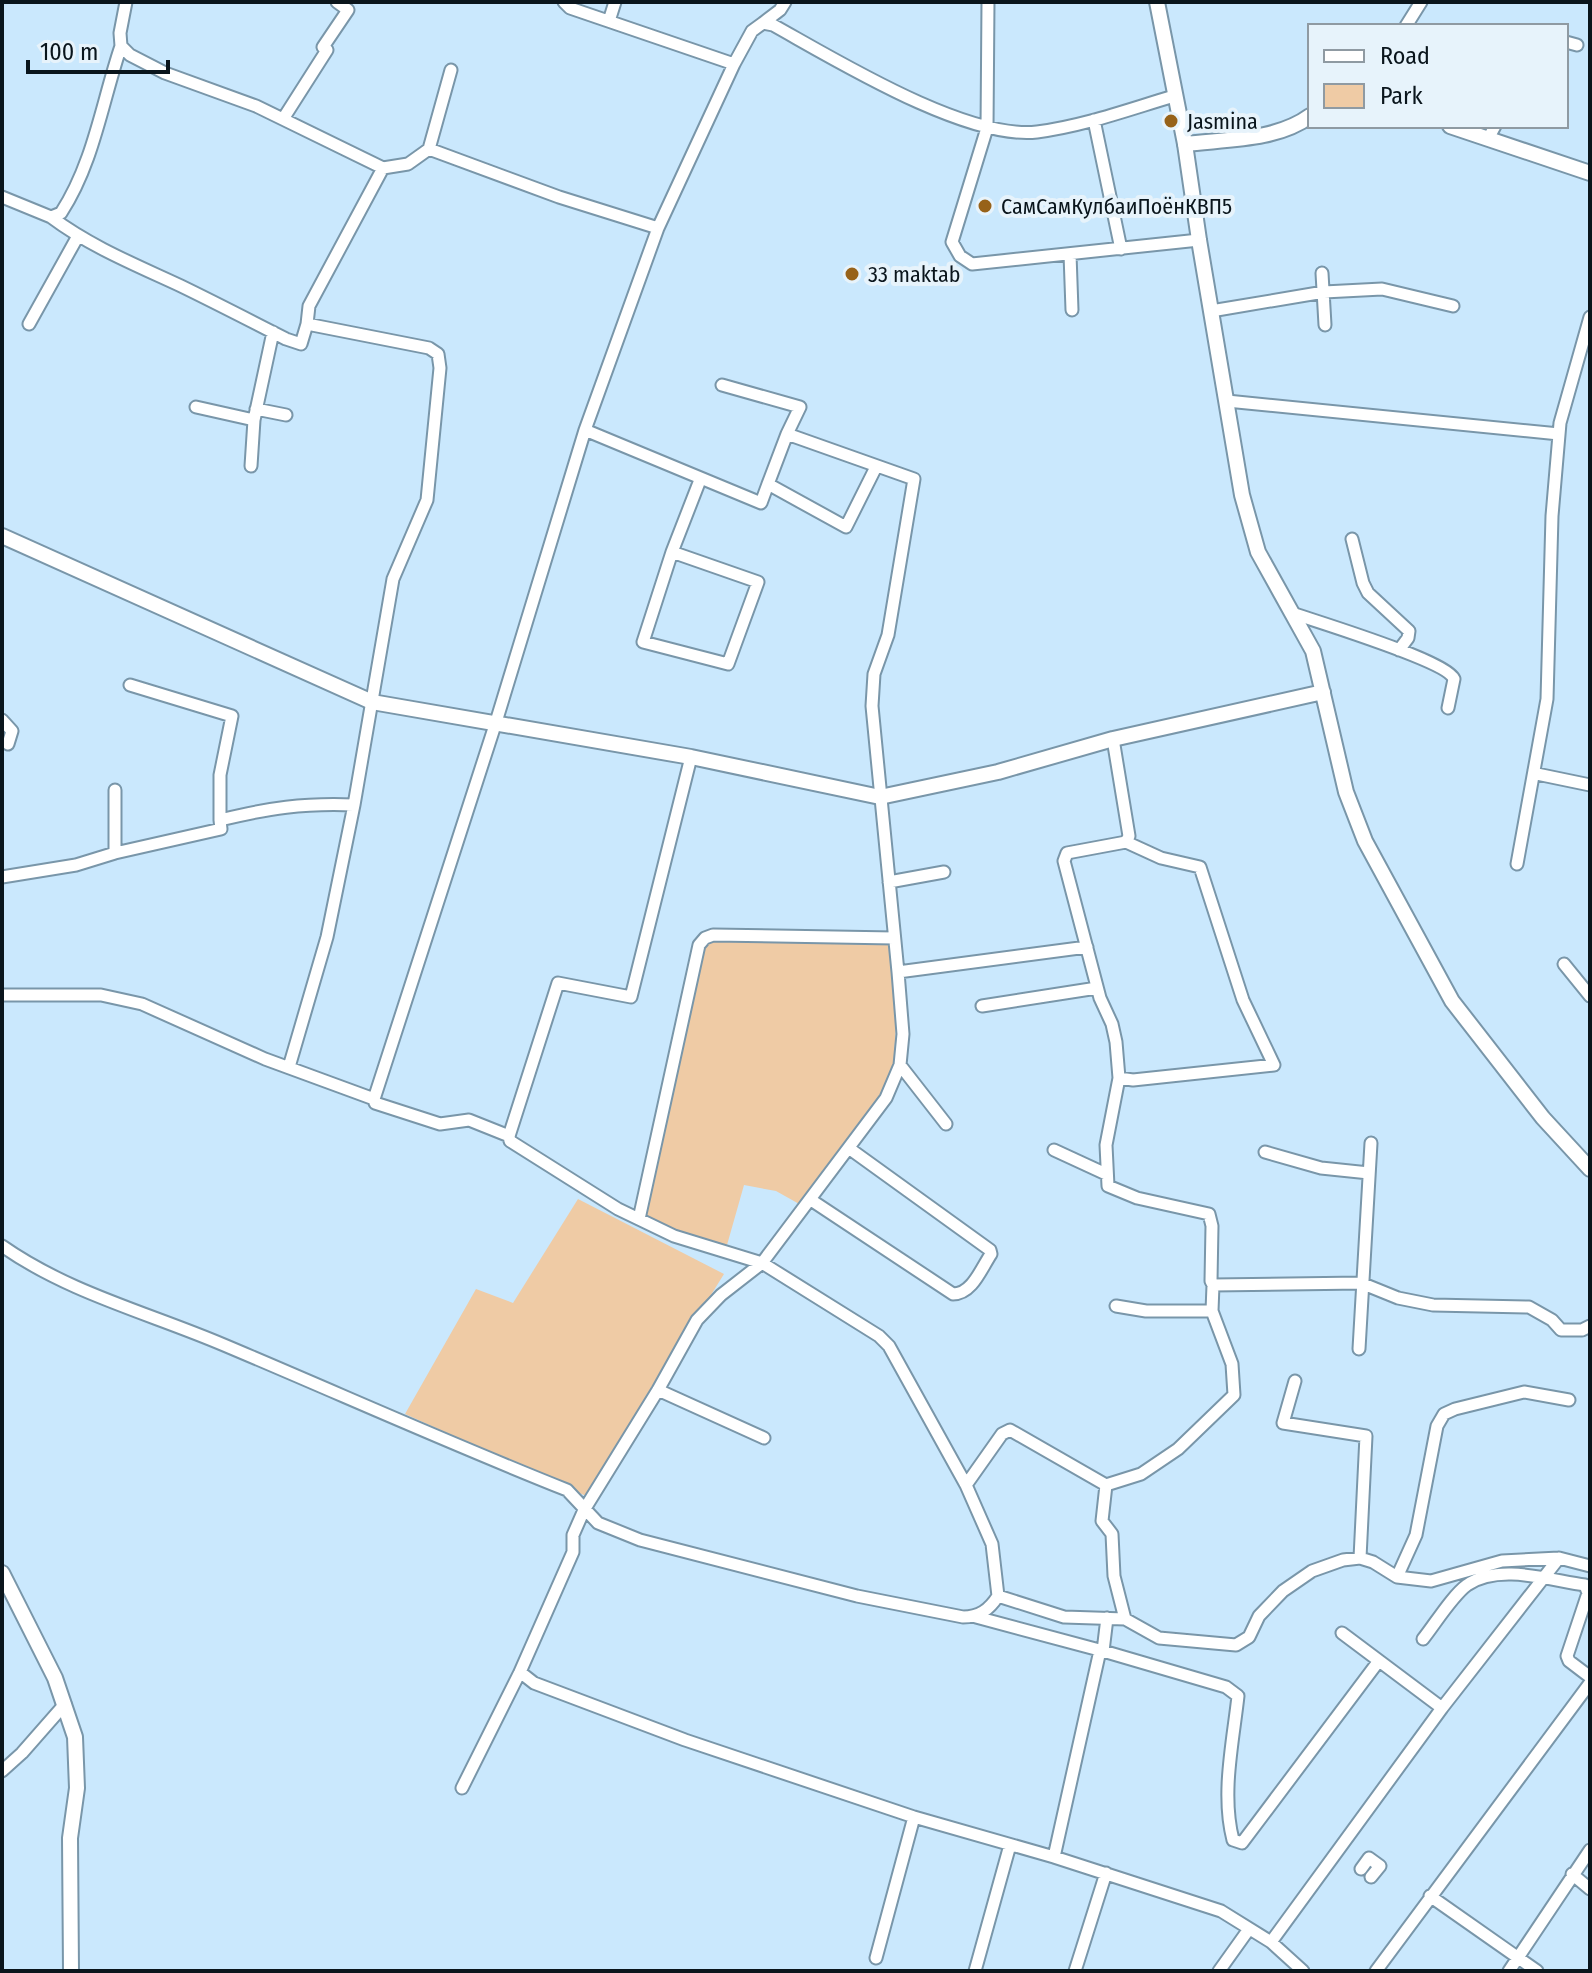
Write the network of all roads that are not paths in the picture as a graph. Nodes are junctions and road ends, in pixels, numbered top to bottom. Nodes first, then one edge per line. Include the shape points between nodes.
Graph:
1 (126, 2) edge
2 (337, 2) edge
3 (564, 2) edge
4 (615, 2) edge
5 (785, 2) edge
6 (988, 2) edge
7 (1157, 2) edge
8 (1421, 2) edge
9 (609, 21) junction
10 (763, 23) junction
11 (1407, 24) edge
12 (121, 46) junction
13 (734, 64) junction
14 (451, 70) dead end
15 (1174, 96) junction
16 (1308, 117) edge
17 (283, 119) junction
18 (1094, 120) junction
19 (987, 128) junction
20 (1462, 128) edge
21 (1492, 133) edge
22 (1185, 144) junction
23 (429, 149) junction
24 (383, 168) junction
25 (1590, 173) edge
26 (2, 197) edge
27 (51, 217) junction
28 (658, 228) junction
29 (78, 236) junction
30 (1199, 240) junction
31 (1121, 249) junction
32 (1070, 254) junction
33 (1322, 273) dead end
34 (1324, 292) junction
35 (1453, 306) dead end
36 (1072, 310) dead end
37 (1211, 311) junction
38 (1590, 317) edge
39 (29, 324) dead end
40 (307, 324) junction
41 (1325, 325) dead end
42 (273, 332) junction
43 (722, 385) dead end
44 (1227, 401) junction
45 (196, 407) dead end
46 (255, 414) junction
47 (286, 415) dead end
48 (585, 430) junction
49 (787, 434) junction
50 (1559, 434) junction
51 (251, 466) dead end
52 (876, 467) junction
53 (700, 480) junction
54 (768, 484) junction
55 (2, 536) edge
56 (1352, 539) dead end
57 (672, 552) junction
58 (1292, 613) junction
59 (1399, 650) junction
60 (130, 685) dead end
61 (1323, 692) junction
62 (372, 702) junction
63 (1448, 708) dead end
64 (2, 720) edge
65 (496, 722) junction
66 (1113, 739) junction
67 (8, 744) dead end
68 (691, 757) junction
69 (1534, 770) junction
70 (1590, 785) edge
71 (115, 790) dead end
72 (880, 797) junction
73 (354, 805) junction
74 (220, 820) junction
75 (1126, 842) junction
76 (115, 853) junction
77 (1517, 864) dead end
78 (944, 872) dead end
79 (2, 877) edge
80 (889, 882) junction
81 (894, 938) junction
82 (1087, 947) junction
83 (1564, 964) dead end
84 (898, 972) junction
85 (1097, 988) junction
86 (2, 995) edge
87 (1590, 996) edge
88 (982, 1006) dead end
89 (900, 1065) junction
90 (289, 1067) junction
91 (1119, 1078) junction
92 (374, 1099) junction
93 (946, 1124) dead end
94 (509, 1136) junction
95 (1371, 1143) dead end
96 (850, 1149) junction
97 (1054, 1150) dead end
98 (1265, 1152) dead end
99 (1590, 1169) edge
100 (1369, 1173) junction
101 (1106, 1174) junction
102 (811, 1200) junction
103 (639, 1219) junction
104 (2, 1246) edge
105 (762, 1263) junction
106 (1361, 1283) junction
107 (1213, 1285) junction
108 (1116, 1306) dead end
109 (1212, 1311) junction
110 (1590, 1326) edge
111 (1359, 1349) dead end
112 (1295, 1381) dead end
113 (658, 1390) junction
114 (1569, 1400) dead end
115 (764, 1438) dead end
116 (966, 1485) junction
117 (1106, 1485) junction
118 (584, 1510) junction
119 (1360, 1558) junction
120 (1559, 1558) junction
121 (1590, 1566) edge
122 (2, 1573) edge
123 (1397, 1577) junction
124 (1541, 1578) junction
125 (998, 1596) junction
126 (976, 1617) junction
127 (1107, 1618) junction
128 (1125, 1619) junction
129 (1342, 1633) dead end
130 (1423, 1639) dead end
131 (1103, 1651) junction
132 (1378, 1662) junction
133 (520, 1672) junction
134 (1590, 1677) edge
135 (1590, 1683) edge
136 (65, 1704) junction
137 (1442, 1708) junction
138 (2, 1771) edge
139 (462, 1788) dead end
140 (914, 1817) junction
141 (1010, 1845) junction
142 (1590, 1850) edge
143 (1054, 1857) junction
144 (1361, 1869) dead end
145 (1106, 1873) junction
146 (1572, 1874) junction
147 (1371, 1877) dead end
148 (1590, 1889) edge
149 (1430, 1896) junction
150 (1249, 1929) junction
151 (1271, 1942) junction
152 (876, 1958) dead end
153 (1517, 1959) junction
154 (71, 1971) edge
155 (975, 1971) edge
156 (1075, 1971) edge
157 (1219, 1971) edge
158 (1303, 1971) edge
159 (1376, 1971) edge
160 (1509, 1971) edge
161 (1537, 1971) edge

1 - 12 street
2 - 17 street via 348,10
3 - 9 street
4 - 9 street
5 - 10 street
6 - 19 street
7 - 15 street
8 - 11 street
9 - 13 street
10 - 13 street via 752,31
10 - 19 street via 862,74
12 - 17 street via 165,73
12 - 27 street via 98,132 68,203
13 - 28 street
14 - 23 street
15 - 18 street
15 - 22 street
16 - 22 street via 1295,127 1260,135
17 - 24 street
18 - 19 street via 1035,132
18 - 31 street
19 - 32 street via 952,242 960,256 972,264
20 - 21 street
21 - 25 street
22 - 30 street
23 - 24 street via 408,164
23 - 28 street
24 - 40 street via 309,306
26 - 27 street
27 - 29 street
28 - 48 street
29 - 39 street
29 - 42 street
30 - 31 street
30 - 37 street
31 - 32 street
32 - 36 street
33 - 34 street
34 - 35 street via 1382,289
34 - 37 street
34 - 41 street
37 - 44 street
38 - 50 street
40 - 42 street via 301,344
40 - 62 street via 438,354 427,500 393,579
42 - 46 street
43 - 49 street via 800,407
44 - 50 street
44 - 58 street via 1242,495 1258,552
45 - 46 street
46 - 47 street
46 - 51 street
48 - 53 street
48 - 65 street
49 - 52 street
49 - 54 street
50 - 69 street via 1547,699
52 - 54 street via 846,527
52 - 72 street via 914,479 888,635 874,674
53 - 54 street via 761,503
53 - 57 street
55 - 62 street
56 - 59 street via 1368,593 1409,631
57 - 57 street via 643,642 728,664 758,582
58 - 59 street
58 - 61 street via 1313,651
59 - 63 street via 1454,676
60 - 74 street via 232,716 220,775
61 - 66 street
61 - 99 street via 1346,792 1365,841 1452,1001
62 - 65 street
62 - 73 street
64 - 67 street via 12,731
65 - 68 street
65 - 92 street
66 - 72 street via 998,772
66 - 75 street via 1130,830
68 - 72 street
68 - 94 street via 631,997 558,983
69 - 70 street
69 - 77 street
71 - 76 street
72 - 80 street
73 - 74 street via 310,803
73 - 90 street via 327,937
74 - 76 street via 221,829
75 - 82 street via 1065,856
75 - 91 street via 1200,867 1243,1000 1274,1065
76 - 79 street
78 - 80 street
80 - 81 street
81 - 84 street
81 - 103 street via 705,938 699,945
82 - 84 street
82 - 85 street
83 - 87 street
84 - 89 street
85 - 88 street
85 - 91 street via 1112,1024
86 - 90 street via 101,995 142,1004
89 - 93 street
89 - 96 street via 886,1098
90 - 92 street
91 - 101 street
92 - 94 street via 440,1124 469,1120
94 - 103 street
95 - 100 street
96 - 102 street
96 - 102 street via 990,1250 967,1290 953,1294
97 - 101 street
98 - 100 street via 1321,1168
100 - 106 street
101 - 107 street via 1113,1190 1209,1214
102 - 105 street
103 - 105 street via 674,1236
104 - 118 street via 84,1291 567,1490
105 - 113 street via 697,1320
105 - 116 street via 889,1346
106 - 107 street
106 - 110 street via 1433,1305 1529,1307 1561,1330
106 - 111 street
107 - 109 street
108 - 109 street
109 - 117 street via 1232,1364 1234,1395 1178,1449 1141,1474
112 - 119 street via 1283,1423 1366,1436
113 - 115 street
113 - 118 street
114 - 123 street via 1524,1392 1444,1414 1437,1426 1416,1535
116 - 117 street via 1010,1430
116 - 125 street via 992,1544
117 - 128 street via 1102,1521 1112,1534 1114,1576
118 - 126 street via 598,1523 691,1555 857,1596
118 - 133 street via 573,1535 573,1552
119 - 123 street
119 - 128 street via 1312,1571 1283,1591 1259,1616 1249,1637 1236,1645 1159,1638
120 - 121 street
120 - 123 street via 1502,1561 1431,1581
120 - 124 street
122 - 136 street
124 - 130 street via 1514,1574 1478,1580 1465,1587
124 - 134 street via 1588,1587 1567,1656
124 - 137 street
125 - 126 street
125 - 127 street via 1064,1617
126 - 131 street
127 - 128 street
127 - 131 street
129 - 132 street
131 - 132 street via 1226,1687 1238,1696 1228,1778 1230,1829 1233,1840 1242,1843
131 - 143 street
132 - 137 street
133 - 139 street
133 - 140 street via 534,1683 685,1740
135 - 149 street
136 - 138 street
136 - 154 street via 75,1737 77,1788 70,1838
137 - 151 street
140 - 141 street
140 - 152 street
141 - 143 street
141 - 155 street
142 - 146 street
143 - 145 street
144 - 147 street via 1369,1858 1380,1866
145 - 150 street via 1221,1911
145 - 156 street
146 - 148 street
146 - 153 street
149 - 153 street
149 - 159 street
150 - 151 street
150 - 157 street
151 - 158 street
153 - 160 street
153 - 161 street

